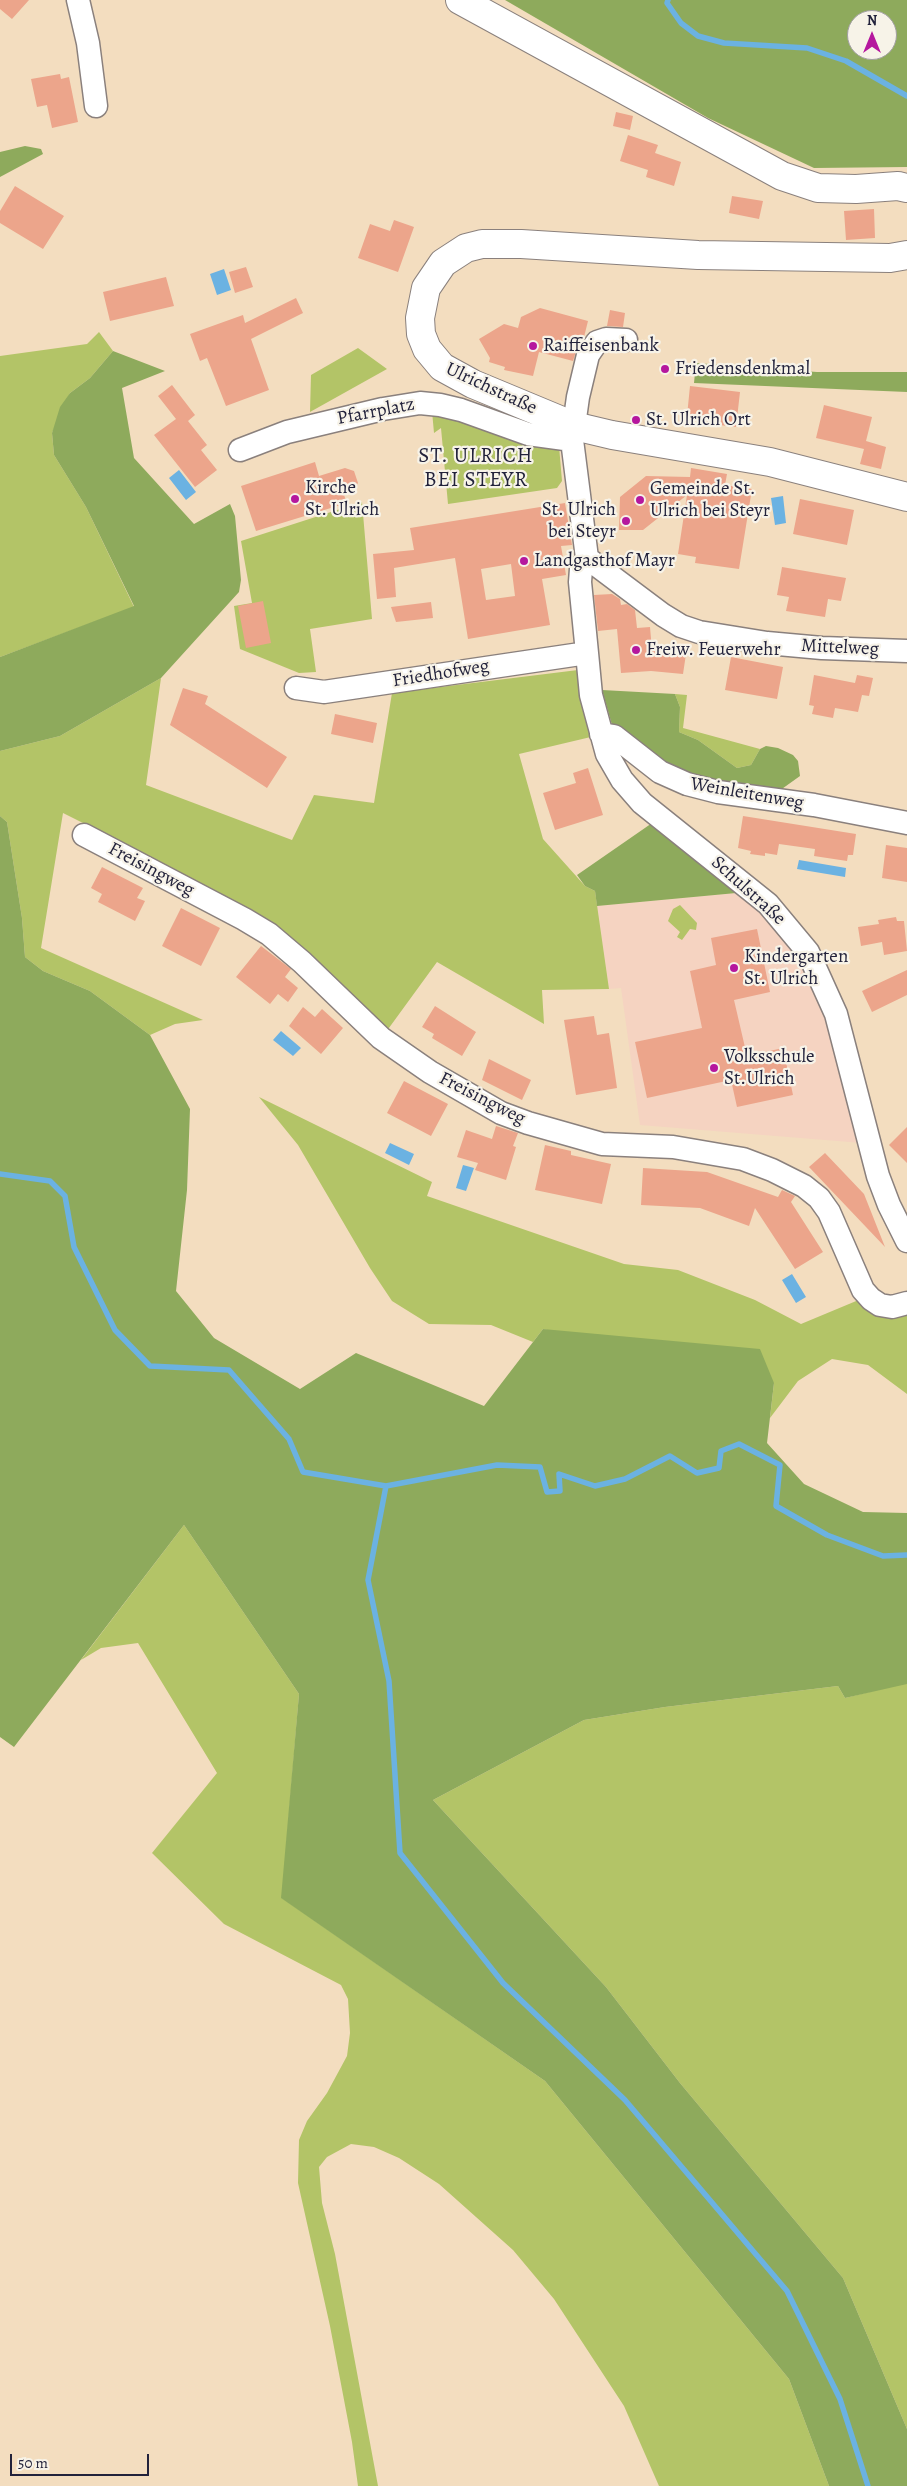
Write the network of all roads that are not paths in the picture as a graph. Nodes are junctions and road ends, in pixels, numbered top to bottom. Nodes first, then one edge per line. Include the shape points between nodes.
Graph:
1 (78, 0) edge
2 (460, 0) edge
3 (96, 106) dead end
4 (907, 188) edge
5 (907, 255) edge
6 (626, 340) dead end
7 (573, 433) junction
8 (240, 450) dead end
9 (907, 497) edge
10 (587, 558) junction
11 (907, 651) edge
12 (586, 653) junction
13 (296, 688) dead end
14 (601, 734) junction
15 (907, 823) edge
16 (84, 836) dead end
17 (907, 1241) edge
18 (907, 1303) edge

1 - 3 street via 88,43
2 - 4 street via 782,176 818,188
5 - 7 street, Ulrichstraße via 890,258 698,256 499,243 466,248 453,254 433,275 422,302 421,334 434,359 442,368
6 - 7 street via 606,339 592,348 584,364
7 - 8 street, Pfarrplatz via 528,434 461,410 420,403 287,432
7 - 9 street, Ulrichstraße via 612,435 770,462
7 - 10 street
10 - 11 street, Mittelweg via 663,615 699,632 767,643
10 - 12 street via 580,582
12 - 13 street, Friedhofweg via 324,692
12 - 14 street, Schulstraße via 591,695
14 - 15 street, Weinleitenweg via 614,736 660,772 687,784
14 - 17 street, Schulstraße via 607,754 622,780 642,803 768,904 808,952 836,1014 878,1176
16 - 18 street, Freisingweg via 269,934 381,1038 430,1072 502,1113 593,1142 694,1149 743,1159 804,1186 829,1212 863,1290 880,1305 892,1307

